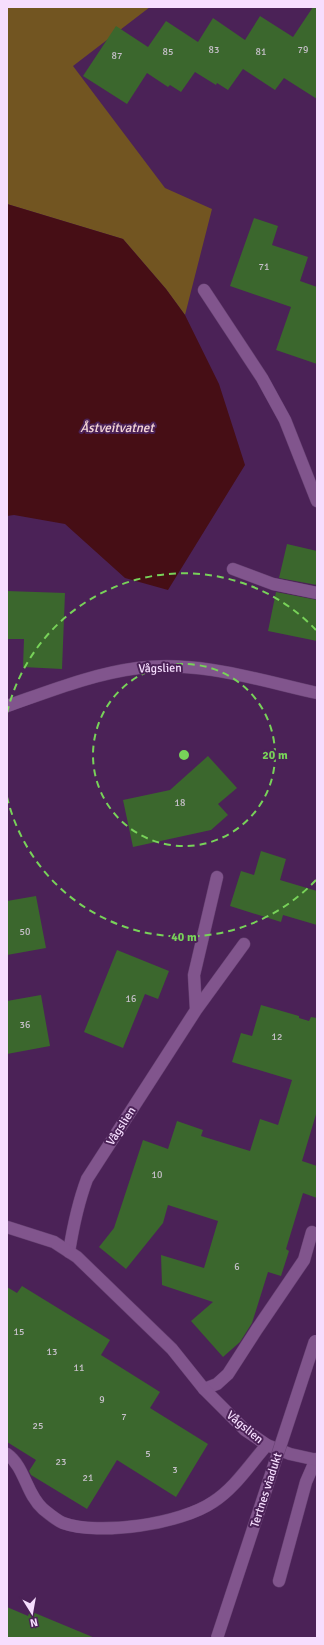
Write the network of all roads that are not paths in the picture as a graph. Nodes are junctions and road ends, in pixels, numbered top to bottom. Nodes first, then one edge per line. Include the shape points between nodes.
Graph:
1 (204, 290) dead end
2 (317, 501) edge
3 (233, 570) dead end
4 (317, 593) edge
5 (317, 693) edge
6 (7, 706) edge
7 (216, 877) dead end
8 (244, 944) dead end
9 (196, 1010) junction
10 (7, 1227) edge
11 (312, 1232) dead end
12 (69, 1252) junction
13 (315, 1342) dead end
14 (204, 1389) junction
15 (267, 1445) junction
16 (7, 1454) edge
17 (316, 1460) edge
18 (279, 1581) dead end
19 (217, 1638) edge

1 - 2 street via 262,378 285,420
3 - 4 street via 273,584
5 - 6 street, Vågslien via 216,670 162,666 81,679
7 - 9 street via 194,975
8 - 9 street, Vågslien
9 - 12 street, Vågslien via 87,1179 74,1222
10 - 12 street, Vågslien via 54,1242
11 - 14 street via 304,1260 228,1374 217,1384
12 - 14 street, Vågslien via 172,1349
13 - 19 street, Tertnes viadukt, bridge
14 - 15 street, Vågslien via 245,1430
15 - 16 street via 227,1492 212,1503 188,1515 116,1529 62,1523 42,1508 15,1460
15 - 17 street, Vågslien
17 - 18 street, Vågslien via 306,1482

